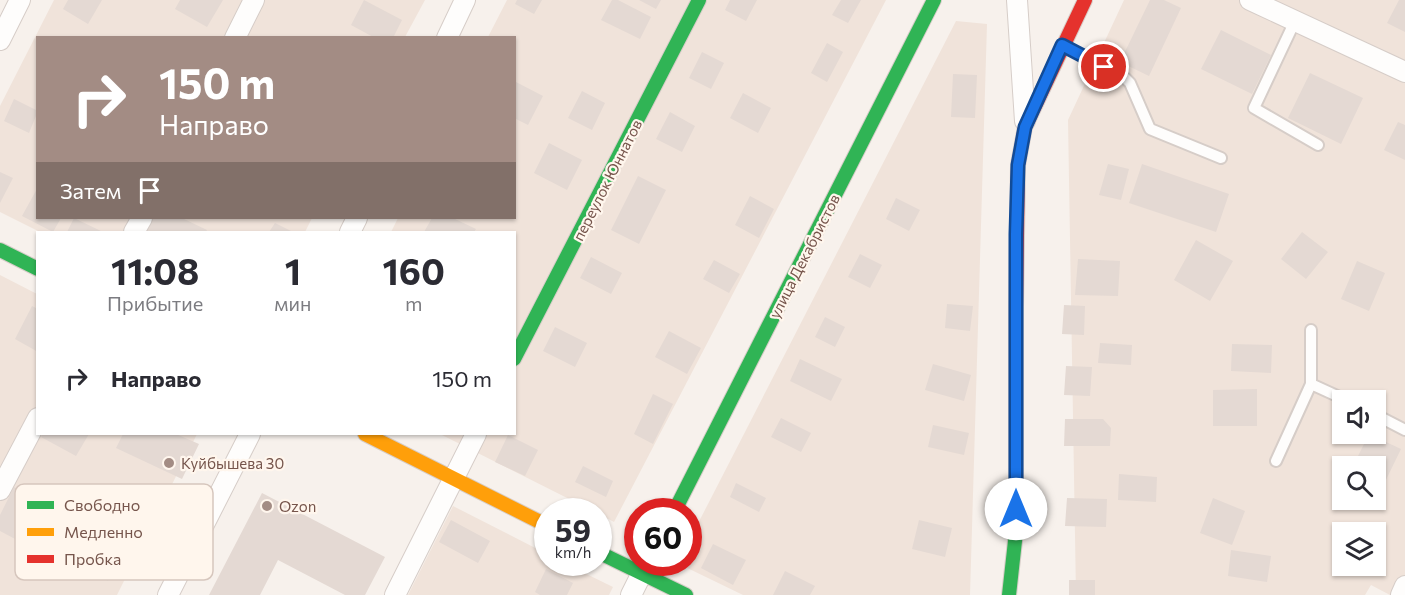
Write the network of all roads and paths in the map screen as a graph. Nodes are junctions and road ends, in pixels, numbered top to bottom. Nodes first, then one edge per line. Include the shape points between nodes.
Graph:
1 (20, 0) edge
2 (254, 0) edge
3 (465, 0) edge
4 (699, 0) edge
5 (934, 0) edge
6 (1017, 0) edge
7 (1085, 0) edge
8 (1250, 0) edge
9 (1295, 21) junction
10 (236, 36) edge
11 (448, 36) edge
12 (0, 40) edge
13 (1062, 45) junction
14 (1405, 72) edge
15 (1025, 127) junction
16 (1318, 145) dead end
17 (1221, 158) dead end
18 (0, 250) edge
19 (36, 268) edge
20 (1311, 330) dead end
21 (516, 355) edge
22 (1311, 384) junction
23 (1332, 394) edge
24 (1386, 420) edge
25 (36, 422) edge
26 (1405, 430) edge
27 (248, 435) edge
28 (367, 435) edge
29 (475, 435) edge
30 (1276, 462) dead end
31 (453, 478) junction
32 (0, 490) edge
33 (681, 498) edge
34 (213, 506) edge
35 (534, 519) edge
36 (1016, 532) junction
37 (641, 576) edge
38 (657, 576) edge
39 (176, 580) edge
40 (168, 595) edge
41 (395, 595) edge
42 (631, 595) edge
43 (686, 595) edge
44 (1009, 595) edge
45 (1023, 595) edge

1 - 12 street
2 - 10 street
3 - 11 street
4 - 21 street, переулок Юннатов
5 - 33 street, улица Декабристов
6 - 15 street
7 - 13 street
8 - 9 street
9 - 14 street
9 - 16 lane via 1254,108
13 - 15 street
13 - 17 lane via 1130,83 1150,129
15 - 36 street via 1017,194
18 - 19 street
20 - 22 lane
22 - 23 lane
22 - 30 lane
24 - 26 lane
25 - 32 street
27 - 34 street
28 - 31 street
29 - 31 street
31 - 35 street
31 - 41 street
36 - 44 street
36 - 45 street
37 - 42 street
38 - 43 street
39 - 40 street

